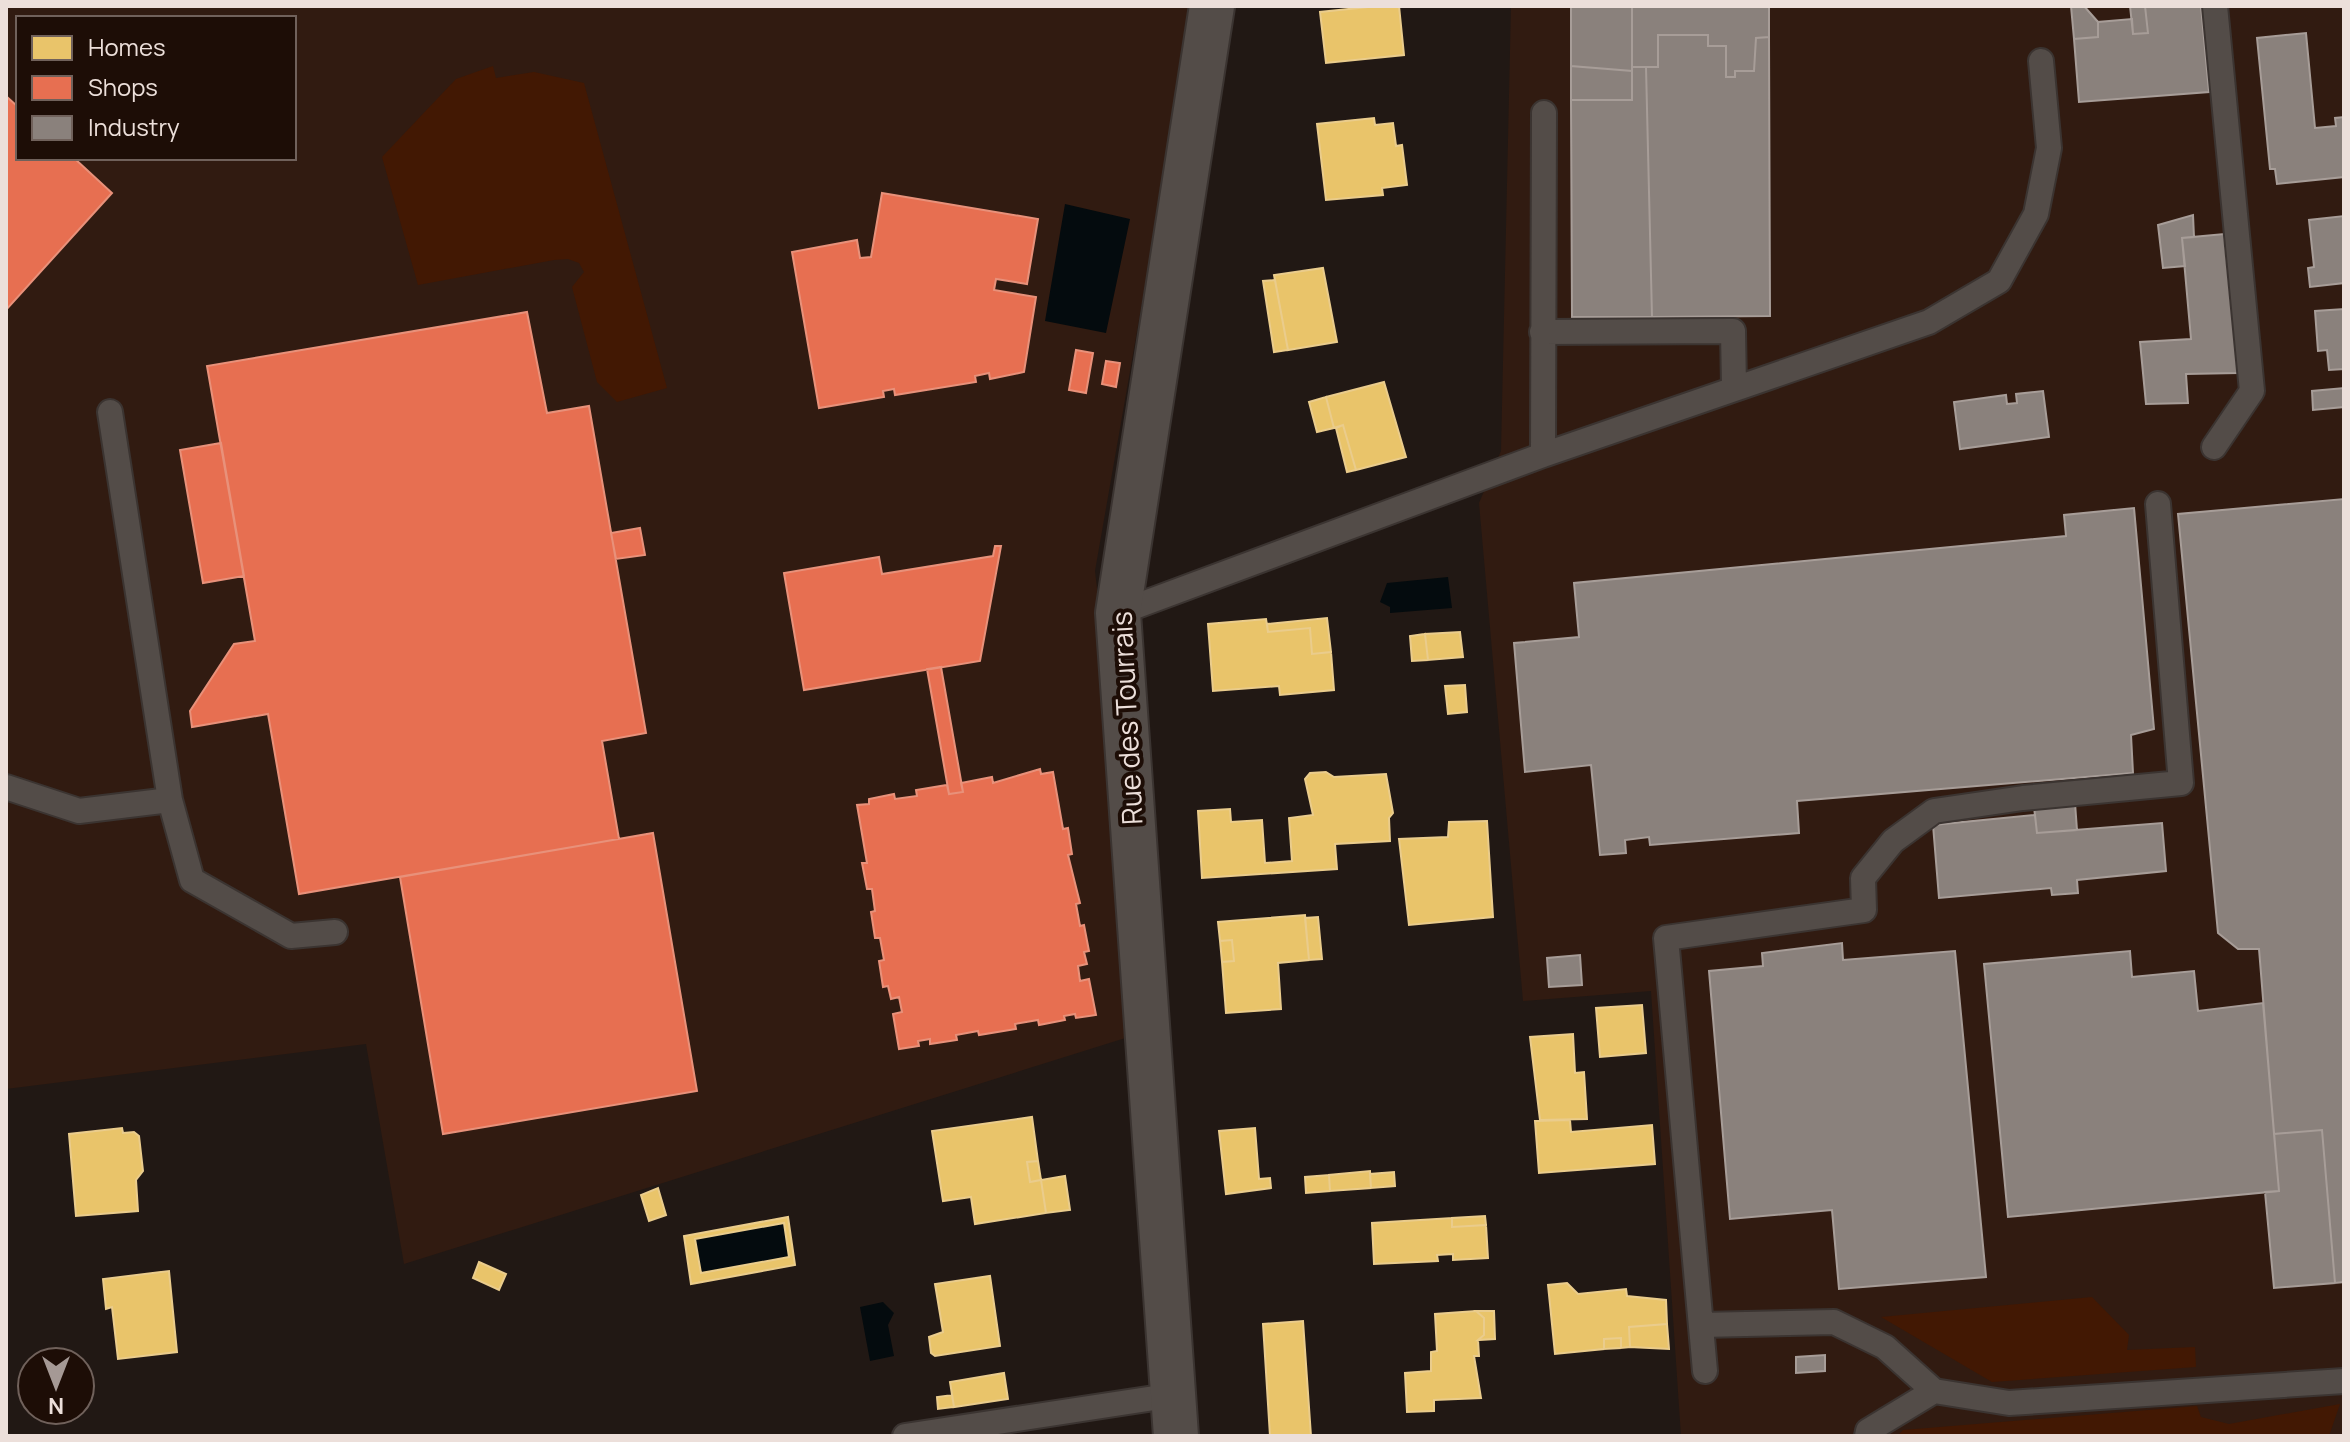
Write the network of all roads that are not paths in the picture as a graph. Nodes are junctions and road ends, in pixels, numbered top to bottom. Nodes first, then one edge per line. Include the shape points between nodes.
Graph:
1 (1212, 6) edge
2 (2215, 6) edge
3 (2041, 61) dead end
4 (1544, 113) dead end
5 (1542, 332) junction
6 (1734, 387) junction
7 (110, 412) dead end
8 (2214, 447) dead end
9 (1543, 455) junction
10 (2158, 504) dead end
11 (1118, 613) junction
12 (6, 787) edge
13 (170, 800) junction
14 (335, 932) dead end
15 (1701, 1325) junction
16 (1705, 1371) dead end
17 (2344, 1381) edge
18 (1934, 1391) junction
19 (1175, 1415) edge
20 (905, 1436) edge
21 (1867, 1436) edge

1 - 11 street, Rue des Tourrais
2 - 8 lane via 2252,391
3 - 6 lane via 2049,148 2036,214 1999,281 1929,322
4 - 5 lane
5 - 6 lane via 1733,331
5 - 9 lane
6 - 9 lane
7 - 13 lane
9 - 11 lane
10 - 15 lane via 2181,783 1934,811 1893,841 1863,878 1864,910 1666,938
11 - 19 street, Rue des Tourrais
12 - 13 lane via 79,811
13 - 14 lane via 192,880 291,936
15 - 16 lane
15 - 18 lane via 1834,1322 1885,1347
17 - 18 lane via 2009,1403
18 - 21 lane
19 - 20 lane

